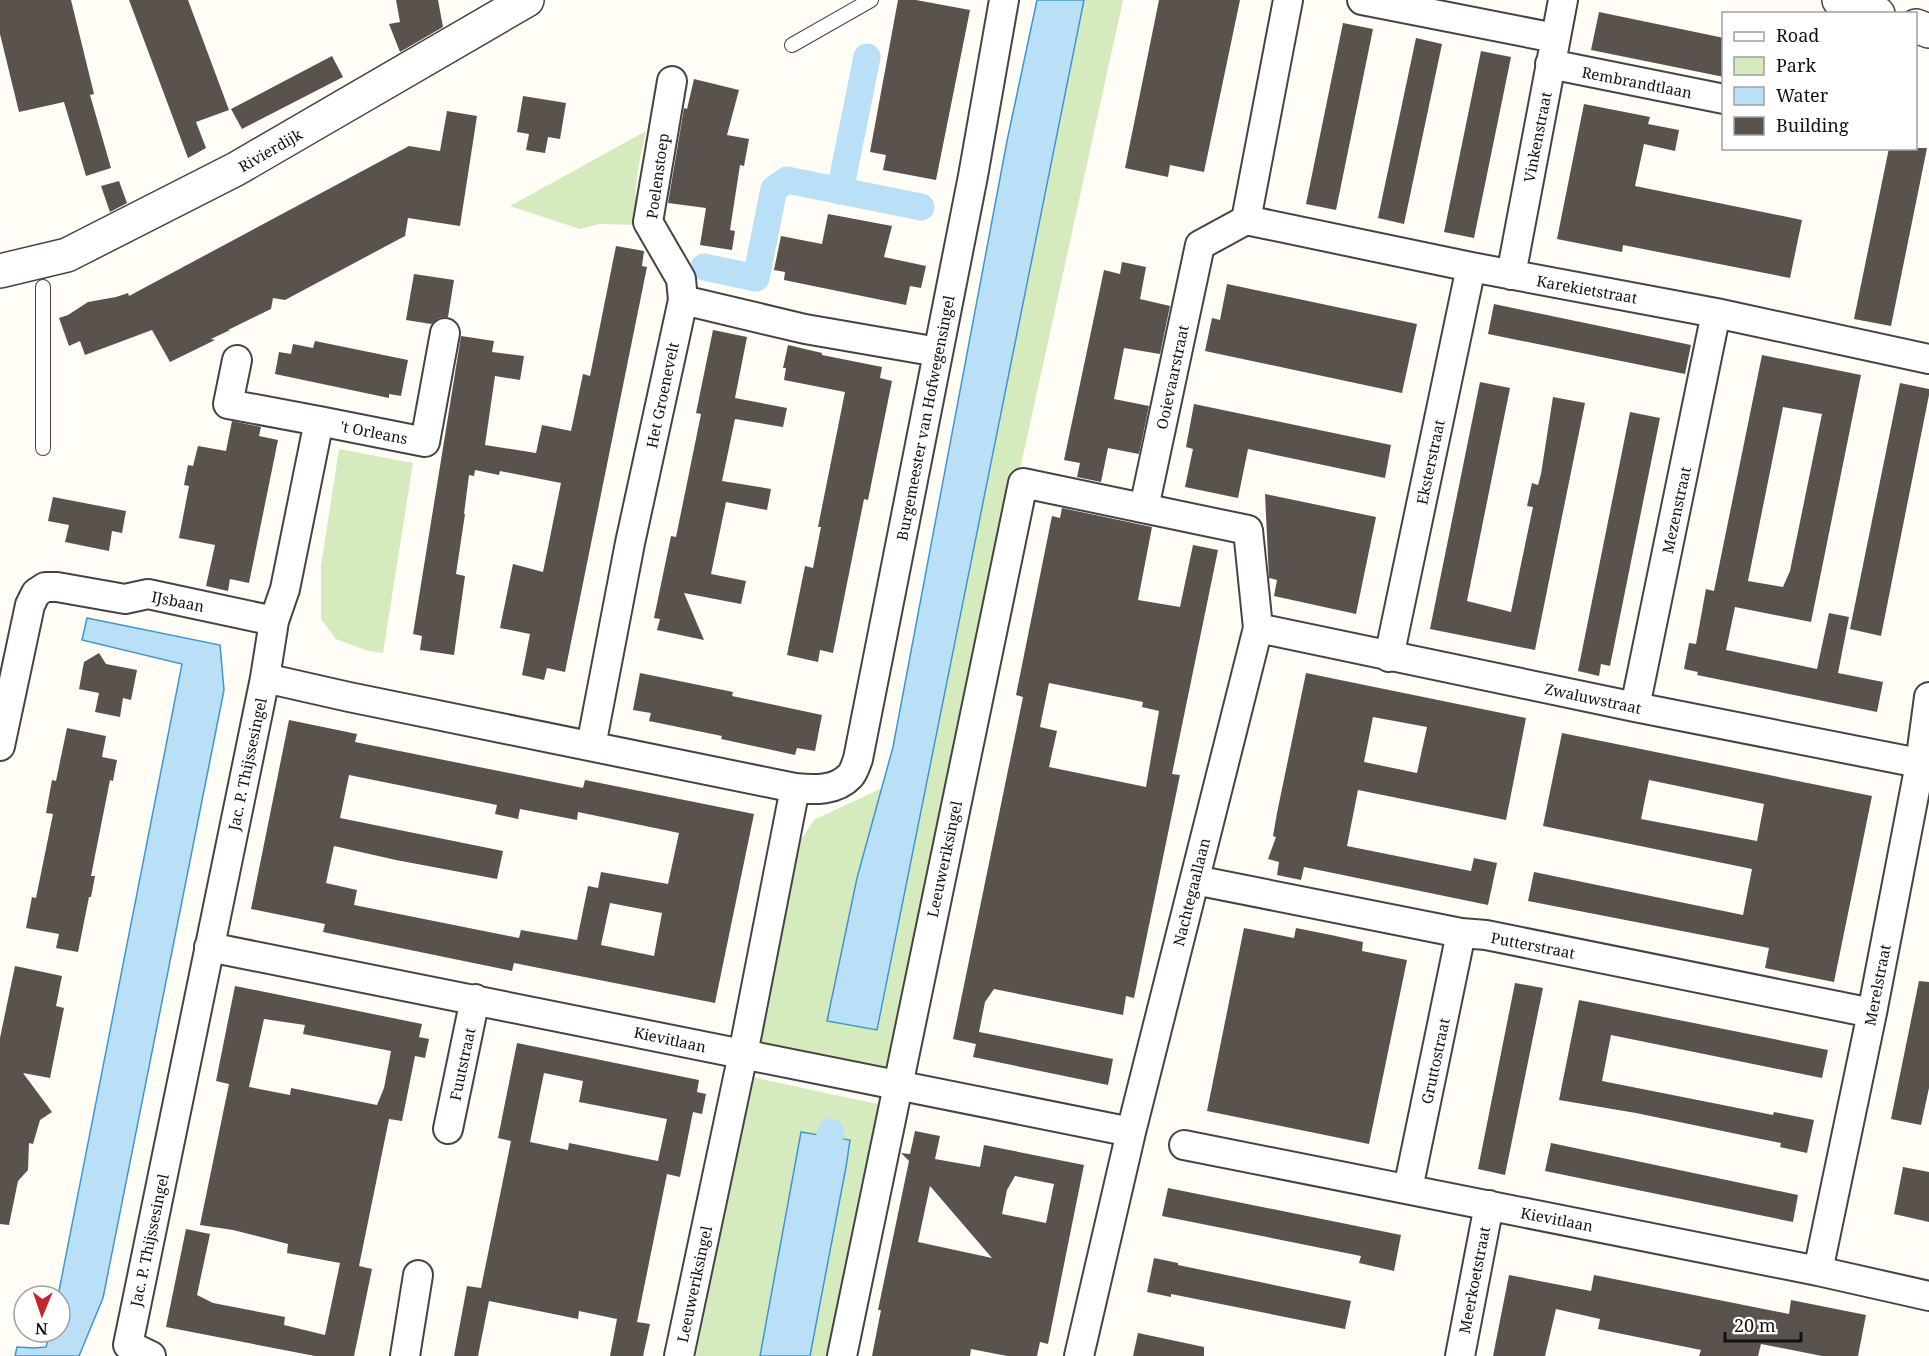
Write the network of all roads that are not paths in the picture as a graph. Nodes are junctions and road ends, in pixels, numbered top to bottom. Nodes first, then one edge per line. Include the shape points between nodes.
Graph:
1 (527, 0) edge
2 (872, 0) edge
3 (1004, 0) edge
4 (1288, 0) edge
5 (1362, 0) edge
6 (1563, 0) edge
7 (1839, 0) edge
8 (1872, 12) edge
9 (792, 45) dead end
10 (1553, 51) junction
11 (672, 81) dead end
12 (1722, 98) edge
13 (1246, 219) junction
14 (1471, 267) junction
15 (0, 271) edge
16 (1511, 275) junction
17 (43, 287) dead end
18 (683, 300) junction
19 (1716, 313) junction
20 (445, 333) dead end
21 (938, 352) junction
22 (1929, 359) edge
23 (237, 360) dead end
24 (319, 421) junction
25 (43, 448) dead end
26 (1144, 508) junction
27 (274, 621) junction
28 (1258, 628) junction
29 (1389, 657) junction
30 (8, 671) edge
31 (265, 678) junction
32 (1929, 697) edge
33 (1635, 707) junction
34 (0, 746) edge
35 (591, 746) junction
36 (1924, 765) edge
37 (795, 788) junction
38 (1195, 880) junction
39 (1461, 933) junction
40 (209, 947) junction
41 (475, 999) junction
42 (1872, 1013) junction
43 (743, 1054) junction
44 (899, 1086) junction
45 (448, 1129) dead end
46 (1131, 1132) junction
47 (1184, 1145) dead end
48 (1408, 1189) junction
49 (1489, 1205) junction
50 (1818, 1271) junction
51 (418, 1275) dead end
52 (1929, 1296) edge
53 (139, 1350) edge
54 (405, 1356) edge
55 (679, 1356) edge
56 (842, 1356) edge
57 (1079, 1356) edge
58 (1460, 1356) edge

1 - 15 street, Rivierdijk via 236,170 67,255
2 - 9 lane
3 - 21 street, Burgemeester van Hofwegensingel
4 - 13 street
5 - 10 street
6 - 10 street, Vinkenstraat
7 - 8 street
10 - 12 street, Rembrandtlaan
10 - 16 street, Vinkenstraat
11 - 18 street, Poelenstoep via 648,222 681,279
13 - 14 street, Karekietstraat
13 - 26 street, Ooievaarstraat via 1200,245
14 - 16 street, Karekietstraat
14 - 29 street, Eksterstraat
16 - 19 street, Karekietstraat
17 - 25 lane
18 - 21 street via 805,328
18 - 35 street, Het Groenevelt
19 - 22 street, Karekietstraat
19 - 33 street, Mezenstraat
20 - 24 street, 't Orleans via 425,442
21 - 37 street, Burgemeester van Hofwegensingel via 858,759 851,776 834,787
23 - 24 street, 't Orleans via 228,404
24 - 27 street, 't Orleans via 285,589
26 - 28 street, Nachtegaallaan via 1248,530
26 - 44 street, Leeuweriksingel via 1023,483
27 - 30 street, IJsbaan via 148,594 125,599 45,587 36,593 30,605
27 - 31 street
28 - 29 street, Zwaluwstraat
28 - 38 street, Nachtegaallaan
29 - 33 street, Zwaluwstraat
30 - 34 street, IJsbaan
31 - 35 street, Jac. P. Thijssesingel
31 - 40 street, Jac. P. Thijssesingel
32 - 36 street, Merelstraat
33 - 36 street, Zwaluwstraat
35 - 37 street, Jac. P. Thijssesingel
36 - 42 street, Merelstraat
37 - 43 street, Leeuweriksingel
38 - 39 street, Putterstraat
38 - 46 street, Nachtegaallaan
39 - 42 street, Putterstraat
39 - 48 street, Gruttostraat
40 - 41 street, Kievitlaan
40 - 53 street, Jac. P. Thijssesingel
41 - 43 street, Kievitlaan
41 - 45 street, Fuutstraat
42 - 50 street, Merelstraat
43 - 44 street, Kievitlaan
43 - 55 street, Leeuweriksingel
44 - 46 street, Kievitlaan
44 - 56 street, Leeuweriksingel
46 - 57 street, Nachtegaallaan
47 - 48 street, Kievitlaan
48 - 49 street, Kievitlaan
49 - 50 street, Kievitlaan
49 - 58 street, Meerkoetstraat
50 - 52 street, Kievitlaan
51 - 54 street

